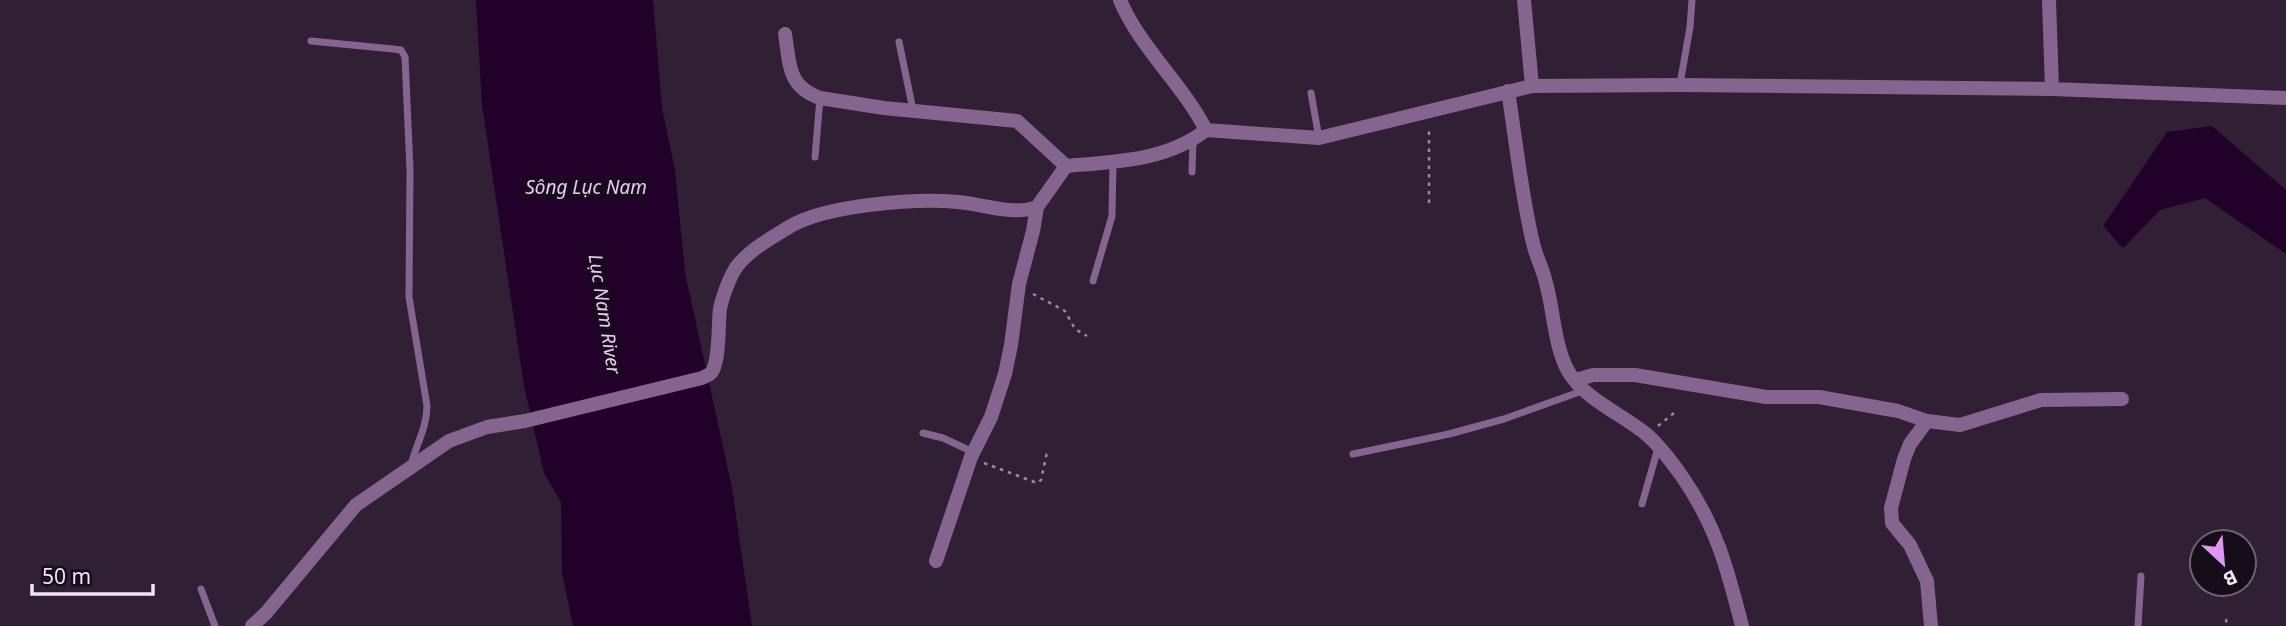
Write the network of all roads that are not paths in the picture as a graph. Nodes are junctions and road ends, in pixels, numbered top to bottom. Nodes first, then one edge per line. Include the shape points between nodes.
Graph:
1 (1120, 0) edge
2 (1524, 0) edge
3 (1692, 0) edge
4 (2049, 0) edge
5 (785, 34) dead end
6 (311, 41) dead end
7 (899, 42) dead end
8 (1680, 85) junction
9 (1532, 86) junction
10 (2052, 89) junction
11 (1508, 91) junction
12 (1311, 93) dead end
13 (820, 98) junction
14 (2286, 98) edge
15 (913, 110) junction
16 (1206, 130) junction
17 (1319, 138) junction
18 (1193, 140) junction
19 (816, 157) dead end
20 (1113, 161) junction
21 (1066, 166) junction
22 (1192, 173) dead end
23 (1037, 206) junction
24 (1094, 281) dead end
25 (1581, 385) junction
26 (2122, 399) dead end
27 (1927, 421) junction
28 (923, 433) dead end
29 (1658, 447) junction
30 (1353, 454) dead end
31 (972, 455) junction
32 (410, 469) junction
33 (1642, 504) dead end
34 (936, 561) dead end
35 (2141, 576) dead end
36 (201, 589) dead end
37 (215, 626) edge
38 (252, 626) edge
39 (1742, 626) edge
40 (1931, 626) edge
41 (2138, 626) edge

1 - 16 street via 1132,25
2 - 9 street
3 - 8 lane
4 - 10 street
5 - 13 street via 795,82
6 - 32 lane via 401,50 405,57 409,297 427,415
7 - 15 lane
8 - 9 street
8 - 10 street
9 - 11 street
10 - 14 street
11 - 17 street
11 - 25 street via 1533,245 1560,348 1568,371
12 - 17 lane
13 - 15 street
13 - 19 lane
15 - 21 street via 1017,121
16 - 17 street
16 - 18 street
18 - 20 street via 1168,151
18 - 22 lane
20 - 21 street
20 - 24 lane via 1112,216
21 - 23 street
23 - 31 street via 1005,374
23 - 32 street via 1019,211 953,201 900,201 793,224 760,245 735,269 720,306 711,373 487,427 457,437
25 - 27 street via 1593,375 1634,375 1766,397 1819,397
25 - 29 street
25 - 30 lane via 1485,424
26 - 27 street via 2041,400 1960,425
27 - 40 street via 1910,444 1891,508 1892,523 1927,582
28 - 31 lane via 943,438
29 - 33 lane
29 - 39 street via 1701,504 1726,564
31 - 34 street
32 - 38 street via 356,505
35 - 41 lane
36 - 37 lane

